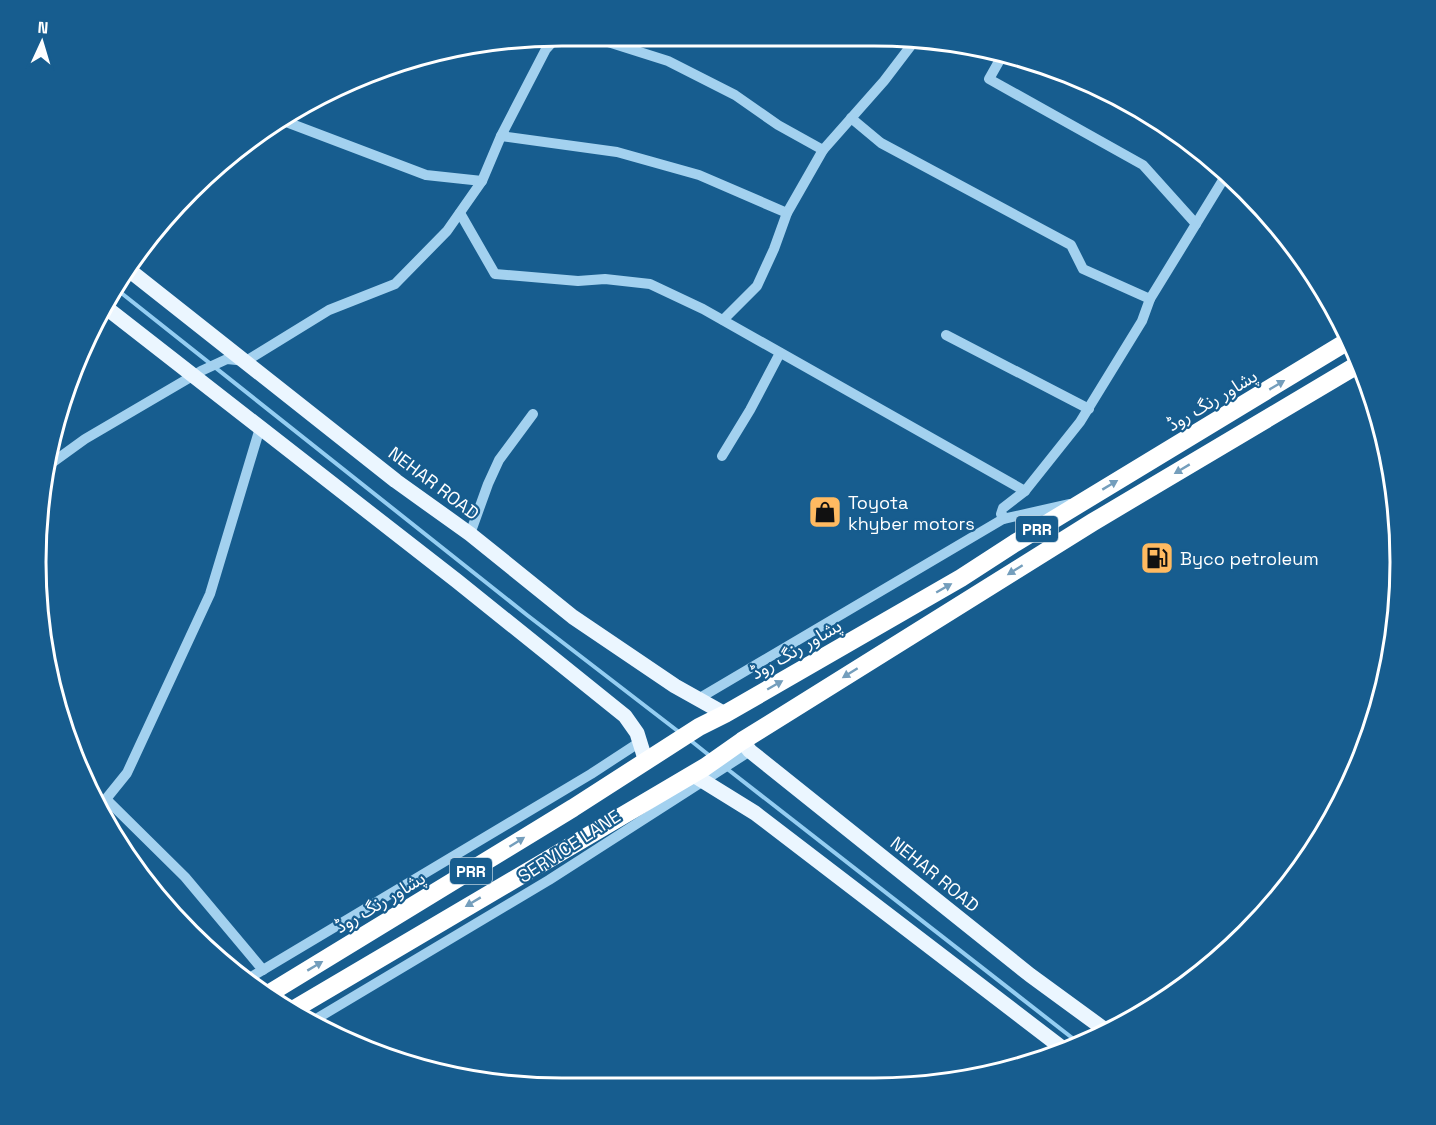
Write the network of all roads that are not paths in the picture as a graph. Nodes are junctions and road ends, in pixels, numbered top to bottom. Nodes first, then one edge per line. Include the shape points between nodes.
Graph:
1 (620, 46) edge
2 (548, 47) edge
3 (909, 48) edge
4 (999, 62) edge
5 (851, 118) junction
6 (291, 124) edge
7 (501, 136) junction
8 (823, 150) junction
9 (482, 181) junction
10 (1222, 182) edge
11 (460, 213) junction
12 (787, 213) junction
13 (1196, 224) junction
14 (134, 274) edge
15 (1150, 300) junction
16 (112, 312) edge
17 (723, 320) junction
18 (946, 335) dead end
19 (1341, 345) edge
20 (780, 353) junction
21 (246, 361) junction
22 (1351, 369) edge
23 (197, 373) junction
24 (1089, 409) junction
25 (1237, 409) junction
26 (533, 414) dead end
27 (260, 428) junction
28 (1245, 431) junction
29 (1198, 433) junction
30 (1210, 452) junction
31 (722, 456) dead end
32 (57, 460) edge
33 (1024, 491) junction
34 (1085, 501) junction
35 (1003, 519) junction
36 (470, 534) junction
37 (698, 699) junction
38 (725, 714) junction
39 (640, 742) junction
40 (741, 747) junction
41 (646, 762) junction
42 (700, 773) junction
43 (263, 970) junction
44 (253, 976) edge
45 (274, 991) edge
46 (299, 1006) edge
47 (319, 1017) edge
48 (1100, 1026) edge
49 (1057, 1044) edge

1 - 8 street via 668,62 735,95 777,125
2 - 7 street
3 - 5 street
4 - 13 street via 989,79 1143,165
5 - 8 street
5 - 15 street via 880,143 1071,245 1083,269
6 - 9 street via 426,175
7 - 9 street
7 - 12 street via 617,152 699,175
8 - 12 street
9 - 11 street
10 - 13 street
11 - 17 street via 495,274 650,284
11 - 21 street via 395,284 329,310
12 - 17 street via 757,286
13 - 15 street
14 - 21 main road, NEHAR ROAD
15 - 24 street via 1142,321
16 - 23 main road
17 - 20 street
18 - 24 street
25 -> 19 highway, پشاور رنگ روڈ / PRR
20 - 31 street
20 - 33 street
21 - 23 street via 227,359
21 - 36 main road, NEHAR ROAD via 396,481
22 - 28 highway, PRR
23 - 27 main road
23 - 32 street
24 - 33 street
25 - 28 highway via 1234,419
25 - 29 highway, پشاور رنگ روڈ / PRR
26 - 36 street via 499,460
27 - 39 main road via 626,716
27 - 43 street via 210,594 127,773 106,799 185,877
28 - 30 highway, PRR
29 - 30 highway via 1207,435 1212,443
34 -> 29 highway, پشاور رنگ روڈ / PRR
30 -> 40 highway, PRR via 1093,522
33 - 35 street via 1003,508
34 - 35 street
38 -> 34 highway, پشاور رنگ روڈ / PRR via 962,578
35 - 37 street
36 - 37 main road, NEHAR ROAD via 573,617
37 - 38 main road, NEHAR ROAD
38 - 41 highway, پشاور رنگ روڈ / PRR
39 - 41 main road
39 - 43 street
40 - 42 highway, PRR
40 - 48 main road, NEHAR ROAD
45 -> 41 highway, پشاور رنگ روڈ / PRR
42 -> 46 highway, PRR
42 - 47 street, SERVICE LANE via 549,880
42 - 49 main road
43 - 44 street

